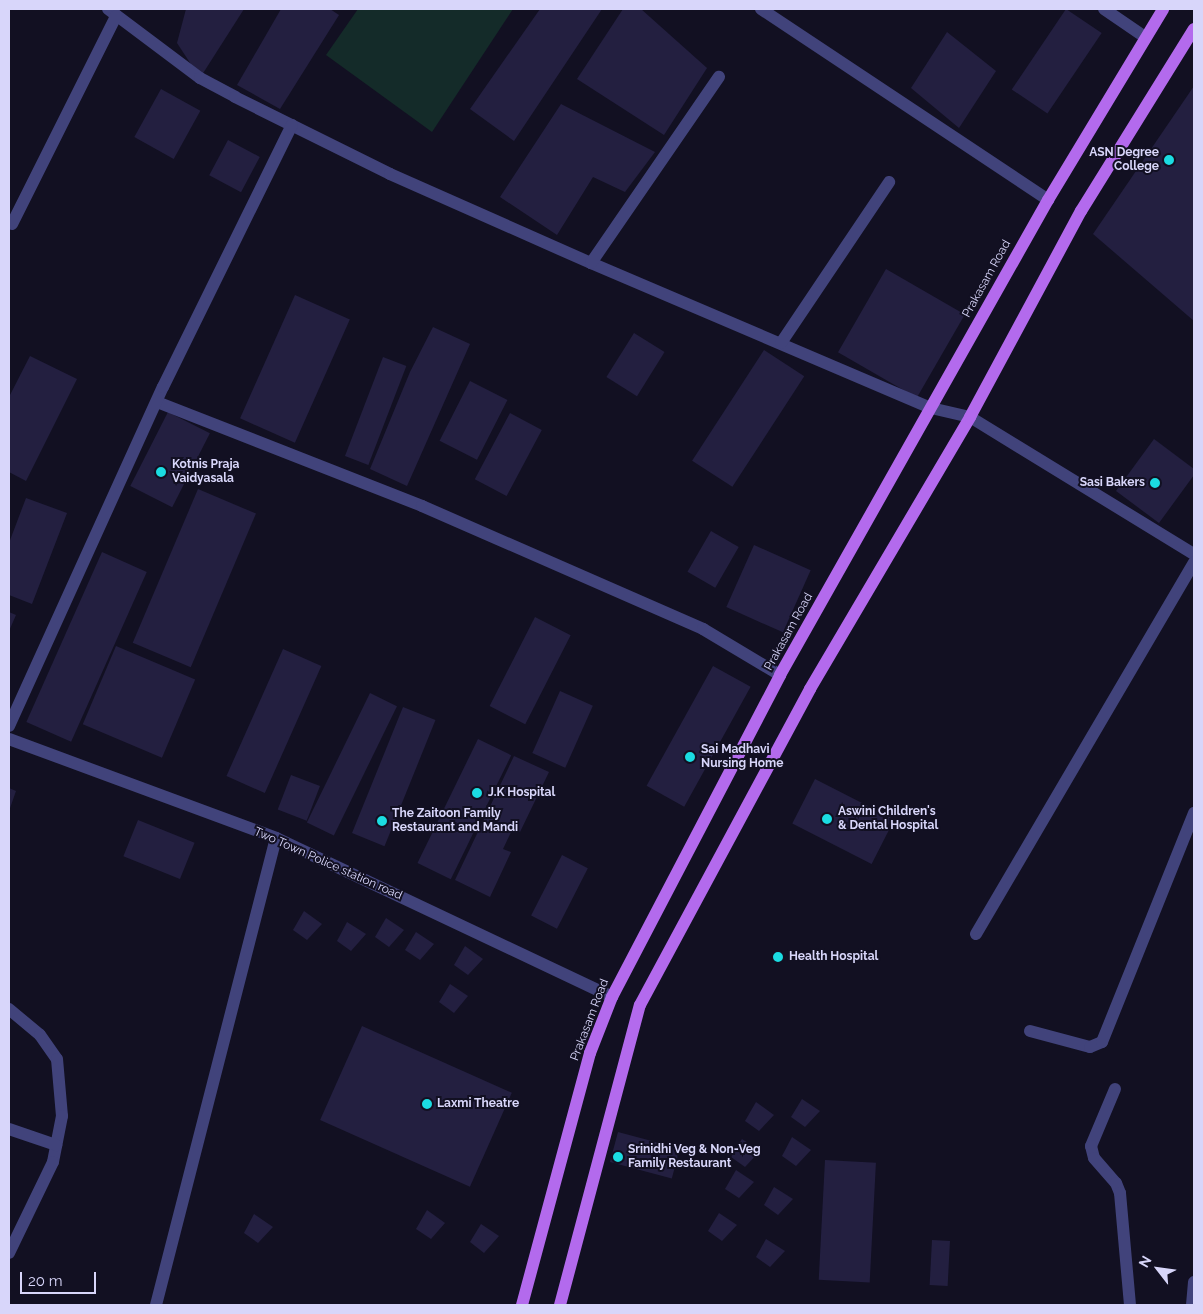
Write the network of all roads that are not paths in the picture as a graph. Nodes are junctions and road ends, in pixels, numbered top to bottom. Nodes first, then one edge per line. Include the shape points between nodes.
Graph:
1 (761, 9) edge
2 (1104, 9) edge
3 (1163, 9) edge
4 (112, 12) edge
5 (1194, 29) edge
6 (1145, 37) junction
7 (719, 76) dead end
8 (292, 125) junction
9 (889, 182) dead end
10 (1048, 200) junction
11 (12, 224) dead end
12 (591, 263) junction
13 (781, 343) junction
14 (157, 402) junction
15 (931, 408) junction
16 (970, 417) junction
17 (1194, 554) edge
18 (1194, 562) edge
19 (780, 675) junction
20 (9, 726) edge
21 (9, 739) edge
22 (1194, 813) edge
23 (276, 838) junction
24 (976, 934) dead end
25 (612, 996) junction
26 (9, 1009) edge
27 (1030, 1031) dead end
28 (1116, 1089) dead end
29 (9, 1130) edge
30 (56, 1145) junction
31 (9, 1253) edge
32 (1194, 1282) edge
33 (156, 1305) edge
34 (522, 1305) edge
35 (560, 1305) edge
36 (1130, 1305) edge
37 (1192, 1305) edge

1 - 10 street
2 - 6 street
3 - 6 main road, Prakasam Road
4 - 8 street via 200,78
4 - 11 street
5 - 16 main road via 1081,211
6 - 10 main road, Prakasam Road
7 - 12 street
8 - 12 street via 390,174
8 - 14 street
9 - 13 street
10 - 15 main road, Prakasam Road
12 - 13 street
13 - 15 street
14 - 19 street via 422,506 694,625
14 - 20 street
15 - 16 street
15 - 19 main road, Prakasam Road
16 - 17 street
16 - 35 main road via 810,688 640,1005
18 - 24 street
19 - 25 main road, Prakasam Road
21 - 23 street, Two Town Police station road
22 - 27 street via 1102,1042 1090,1047
23 - 25 street, Two Town Police station road
23 - 33 street
25 - 34 main road, Prakasam Road via 588,1062
26 - 30 street via 40,1035 57,1059 62,1116
28 - 36 street via 1091,1146 1094,1158 1116,1183 1120,1193
29 - 30 street
30 - 31 street via 53,1162
32 - 37 street

